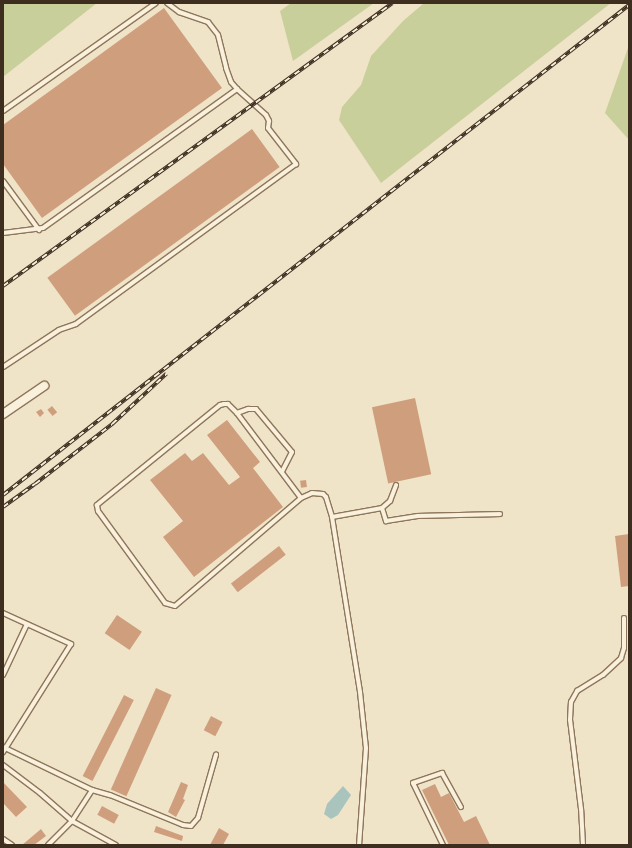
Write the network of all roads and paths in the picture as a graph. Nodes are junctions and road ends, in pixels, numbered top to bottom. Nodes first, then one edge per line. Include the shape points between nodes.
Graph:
1 (156, 3) edge
2 (166, 3) edge
3 (237, 89) junction
4 (3, 111) edge
5 (3, 181) edge
6 (39, 230) junction
7 (3, 233) edge
8 (3, 367) edge
9 (44, 386) dead end
10 (237, 413) junction
11 (3, 414) edge
12 (282, 472) junction
13 (396, 485) dead end
14 (301, 498) junction
15 (382, 508) junction
16 (500, 514) dead end
17 (332, 517) junction
18 (3, 613) edge
19 (624, 618) dead end
20 (27, 624) junction
21 (3, 675) edge
22 (4, 749) edge
23 (216, 755) dead end
24 (3, 765) edge
25 (92, 790) junction
26 (461, 807) dead end
27 (72, 821) junction
28 (3, 839) edge
29 (12, 845) edge
30 (48, 845) edge
31 (116, 845) edge
32 (359, 845) edge
33 (443, 845) edge
34 (583, 845) edge

1 - 4 lane
2 - 3 lane via 179,12 208,22 218,35 226,68 231,82
3 - 6 lane
3 - 8 lane via 266,115 269,121 268,128 296,164 76,324 59,330
5 - 6 lane
6 - 7 lane
9 - 11 street
10 - 12 lane
10 - 12 lane via 256,408 292,452
10 - 14 lane via 228,404 220,405 97,505 98,511 165,603 175,606
12 - 14 lane
13 - 15 lane via 390,501
14 - 17 lane via 312,493 323,494
15 - 16 lane via 386,521 418,516
15 - 17 lane
17 - 32 lane via 360,692 366,748
18 - 20 lane
19 - 34 lane via 624,648 621,658 603,675 577,691 570,702
20 - 21 lane
20 - 22 lane via 71,644
22 - 25 lane
23 - 25 lane via 198,818 191,826
24 - 27 lane
25 - 27 lane
26 - 33 lane via 442,773 412,783
27 - 30 lane
27 - 31 lane
28 - 29 lane

